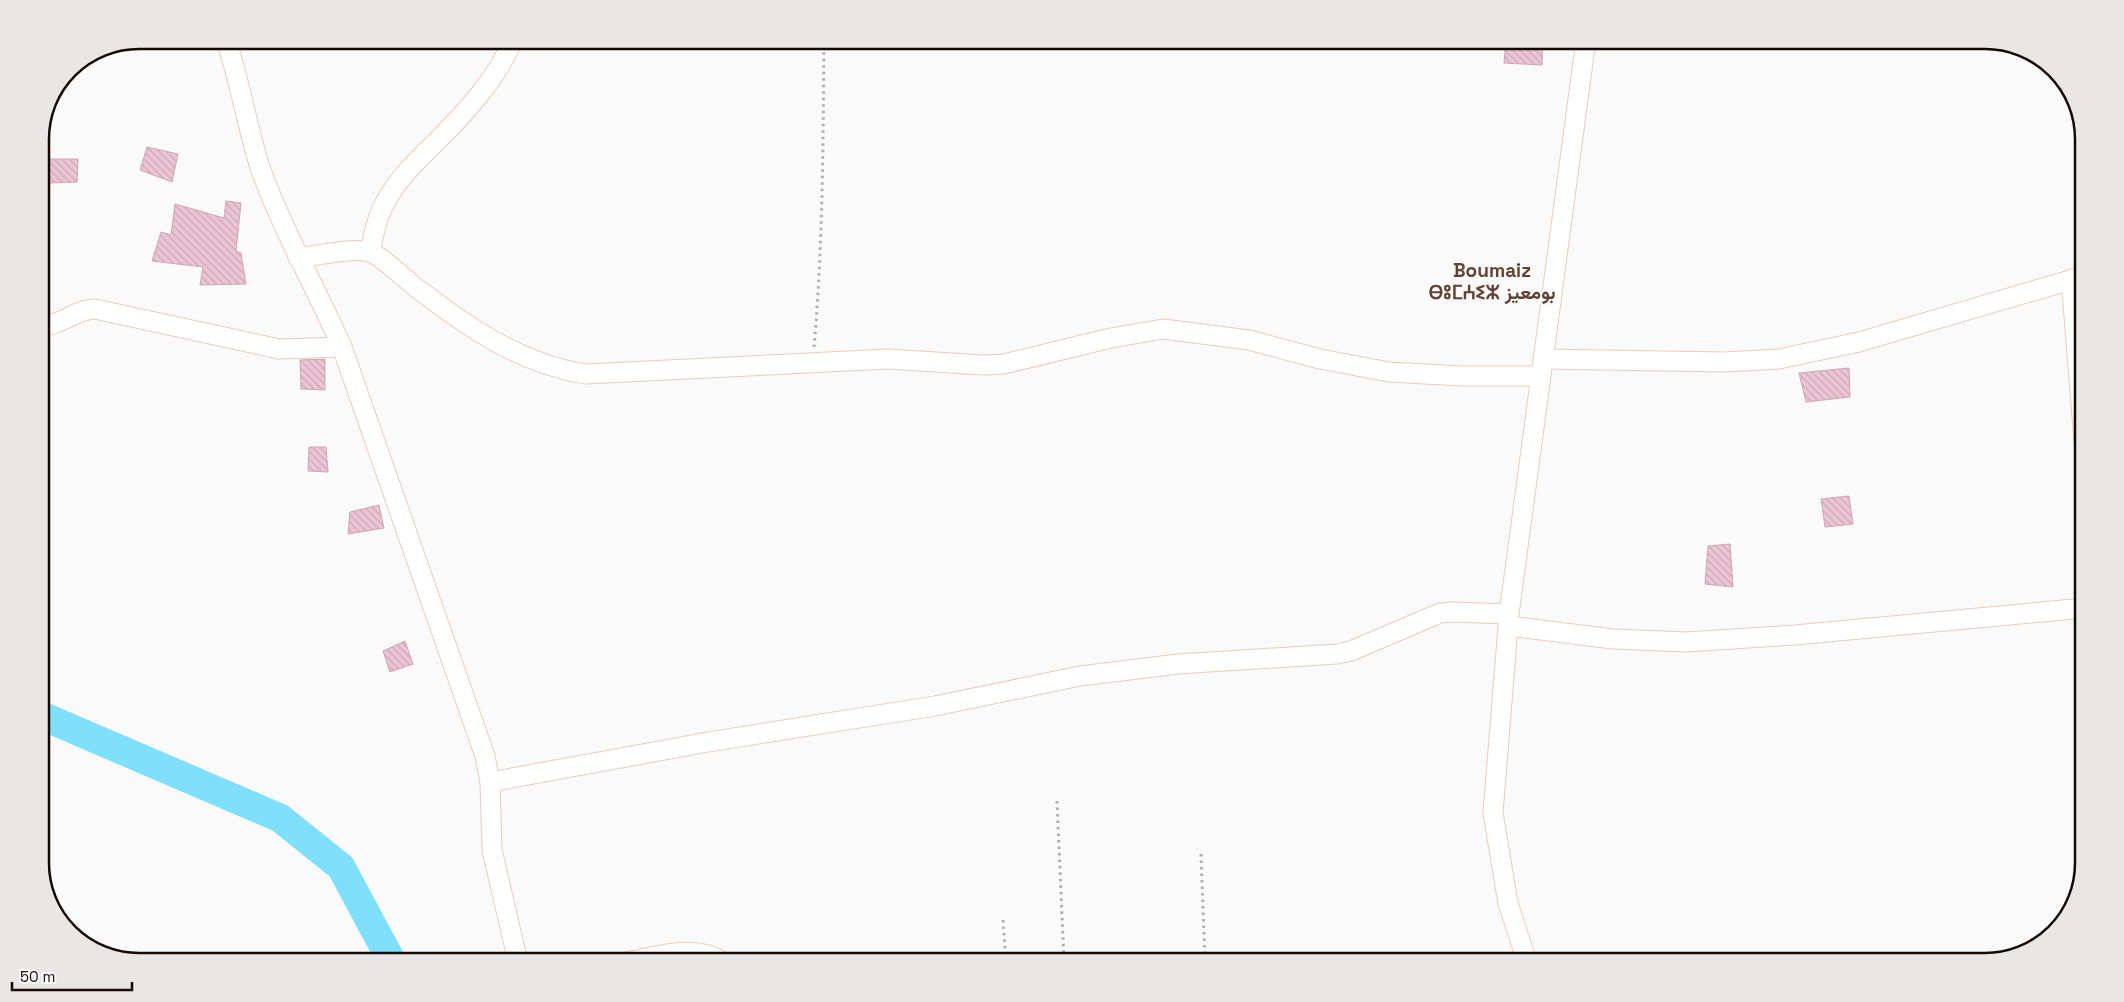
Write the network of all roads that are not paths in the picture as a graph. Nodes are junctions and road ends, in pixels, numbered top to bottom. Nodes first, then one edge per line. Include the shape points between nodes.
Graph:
1 (228, 49) edge
2 (509, 49) edge
3 (1585, 49) edge
4 (370, 252) junction
5 (298, 258) junction
6 (2075, 279) edge
7 (49, 325) edge
8 (342, 347) junction
9 (1542, 368) junction
10 (2075, 609) edge
11 (1509, 620) junction
12 (490, 782) junction
13 (516, 953) edge
14 (684, 953) edge
15 (697, 953) edge
16 (1524, 953) edge

1 - 5 street via 262,171
2 - 4 street via 484,88 405,173 386,201
3 - 9 street
4 - 5 street via 338,252
4 - 9 street via 431,299 507,350 560,370 585,374 888,359 1004,364 1162,329 1249,340 1320,359 1389,372 1461,376
5 - 8 street
6 - 9 street via 1859,342 1779,358
7 - 8 street via 78,312 95,309 279,349
8 - 12 street via 462,685
9 - 11 street
10 - 11 street via 1686,642 1613,639
11 - 12 street via 1440,613 1337,654 1178,664 1080,676 935,706 708,742
11 - 16 street via 1492,812 1508,903
12 - 13 street via 492,850
14 - 15 street

